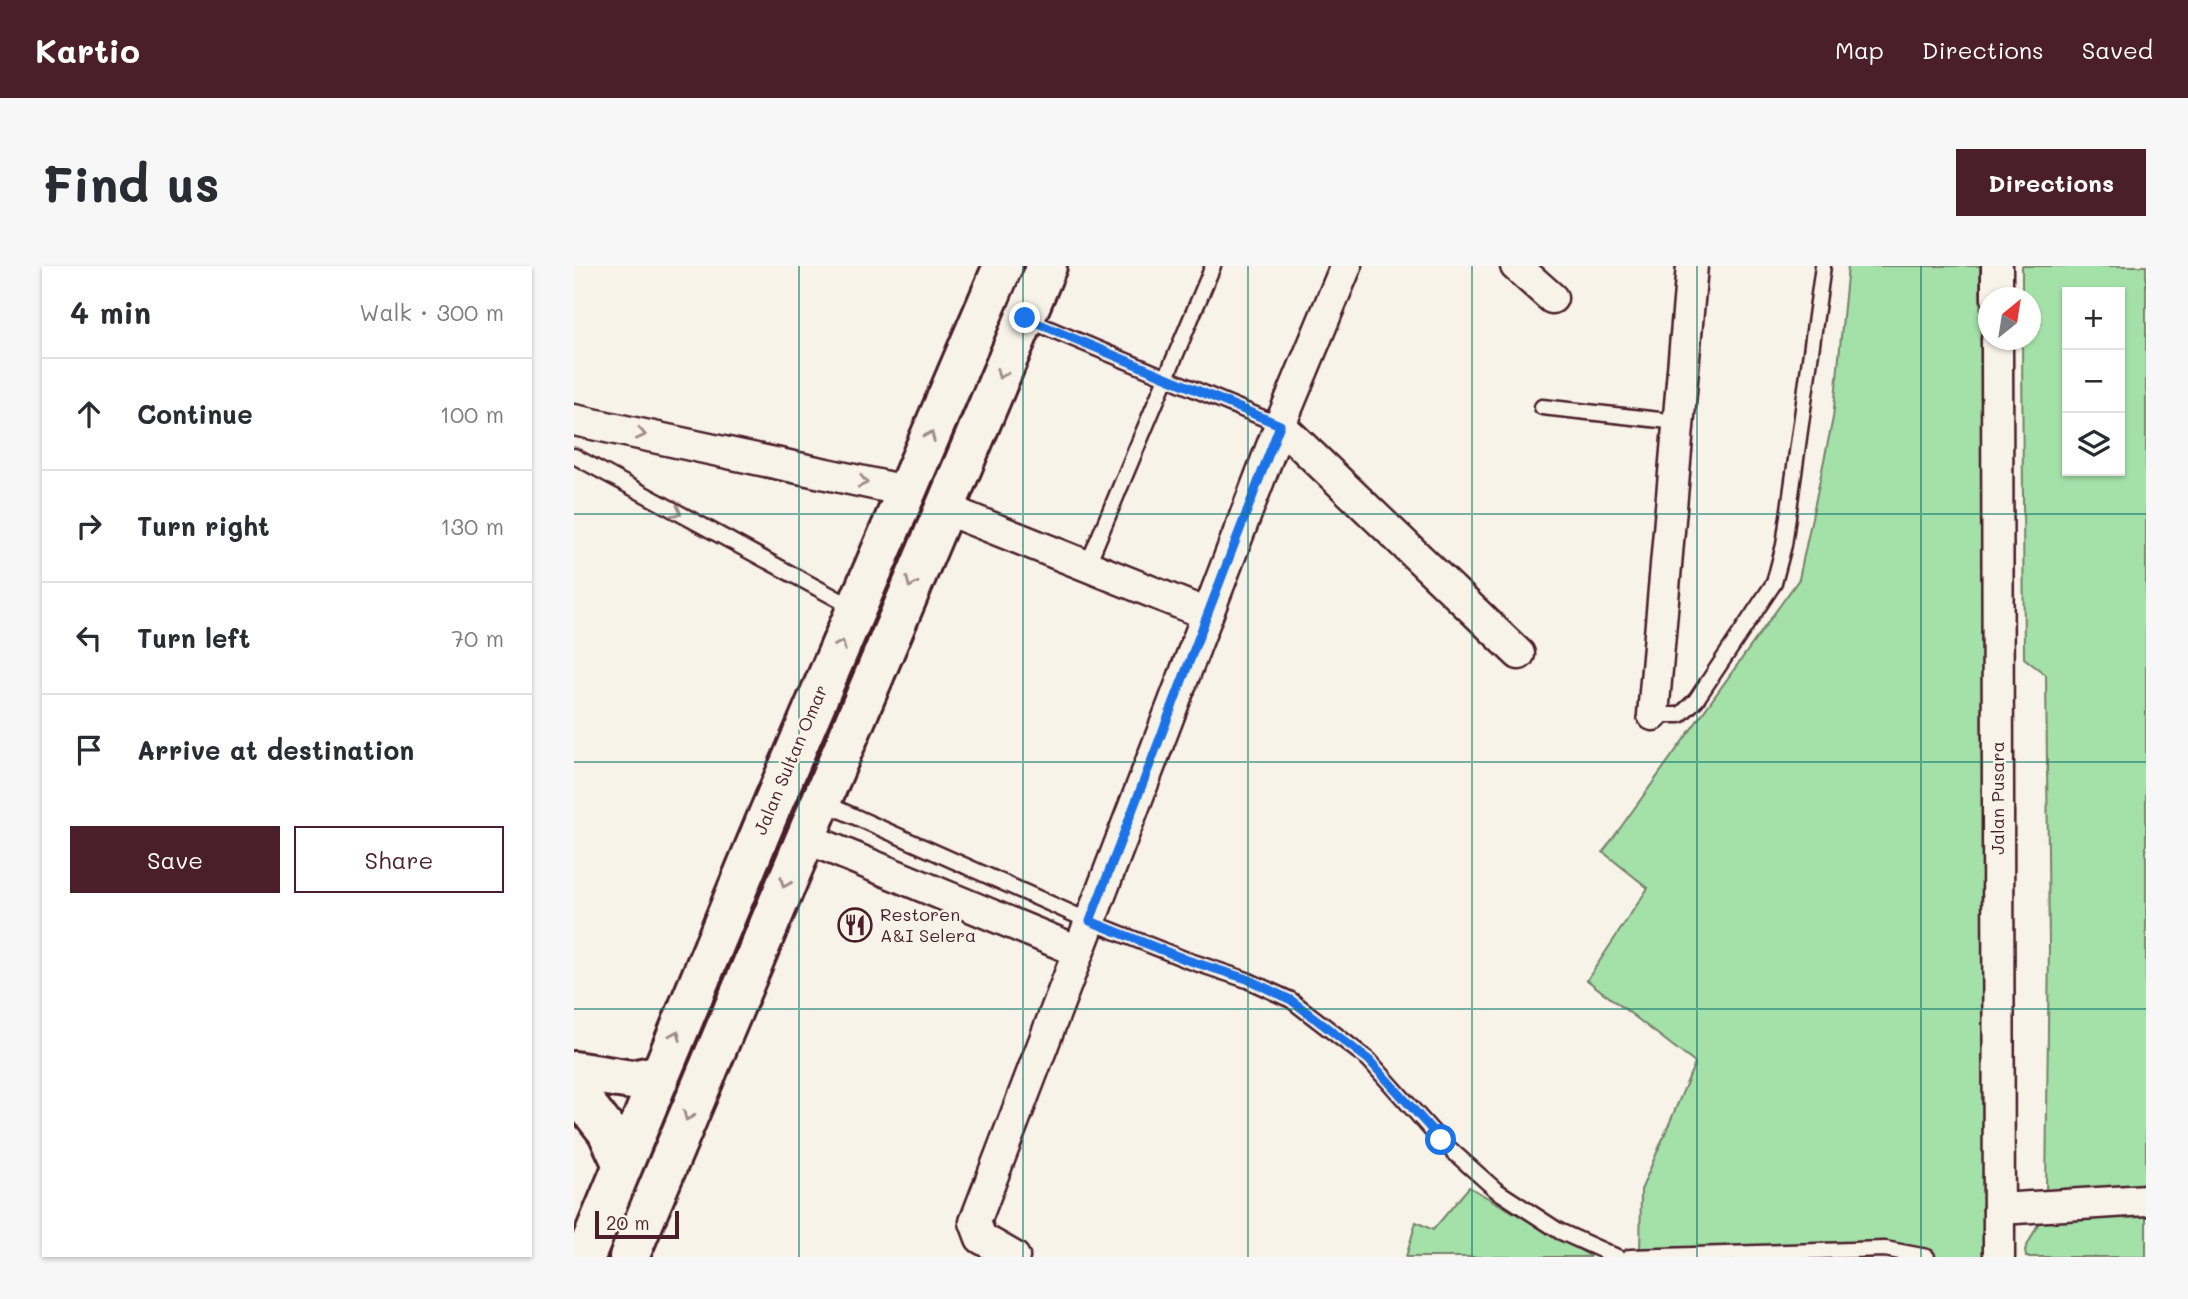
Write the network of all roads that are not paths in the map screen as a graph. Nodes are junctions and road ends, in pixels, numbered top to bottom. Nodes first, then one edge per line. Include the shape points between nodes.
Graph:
1 (1003, 266) edge
2 (1047, 266) edge
3 (1213, 266) edge
4 (1346, 266) edge
5 (1516, 266) edge
6 (1692, 266) edge
7 (1822, 266) edge
8 (1997, 266) edge
9 (1997, 287) edge
10 (1552, 298) dead end
11 (1025, 318) junction
12 (1997, 350) edge
13 (1166, 378) junction
14 (1542, 407) dead end
15 (574, 419) edge
16 (1678, 422) junction
17 (1280, 425) junction
18 (574, 456) edge
19 (906, 491) junction
20 (943, 508) junction
21 (1087, 566) junction
22 (856, 610) junction
23 (1207, 614) junction
24 (1519, 654) dead end
25 (1653, 715) joint
26 (820, 801) junction
27 (804, 837) junction
28 (1090, 921) junction
29 (1078, 951) junction
30 (574, 1071) edge
31 (660, 1074) junction
32 (574, 1088) edge
33 (622, 1163) junction
34 (2146, 1200) edge
35 (1999, 1209) junction
36 (585, 1257) edge
37 (629, 1257) edge
38 (1014, 1257) edge
39 (1617, 1257) edge
40 (1630, 1257) edge
41 (1927, 1257) edge
42 (1999, 1257) edge

19 -> 1 main road, Jalan Sultan Omar
2 - 11 main road
3 - 13 lane
4 - 17 street
5 - 10 street
6 - 16 street
7 - 25 lane via 1784,545 1774,583 1696,701 1680,715
8 - 9 street
11 - 13 lane
11 -> 20 main road
12 - 35 street, Jalan Pusara
13 - 17 lane
13 - 21 lane
14 - 16 lane
15 -> 19 street
16 - 25 street
17 - 23 street
17 - 24 street
18 -> 22 lane
19 - 22 main road, Jalan Sultan Omar
20 - 21 street
20 -> 26 main road
21 - 23 street
31 -> 22 main road, Jalan Sultan Omar
23 - 28 street
26 - 27 main road
26 - 28 lane
27 - 29 street
27 -> 37 main road
28 - 29 street
28 - 39 lane via 1291,1000 1369,1060 1441,1140 1496,1190 1559,1231
29 - 38 street via 975,1222 981,1238
30 - 31 main road via 632,1080
31 - 33 main road, Jalan Sultan Omar
32 - 33 main road via 607,1131
33 - 36 main road, Jalan Sultan Omar
34 - 35 street
35 - 42 street, Jalan Pusara
40 - 41 lane via 1885,1249

